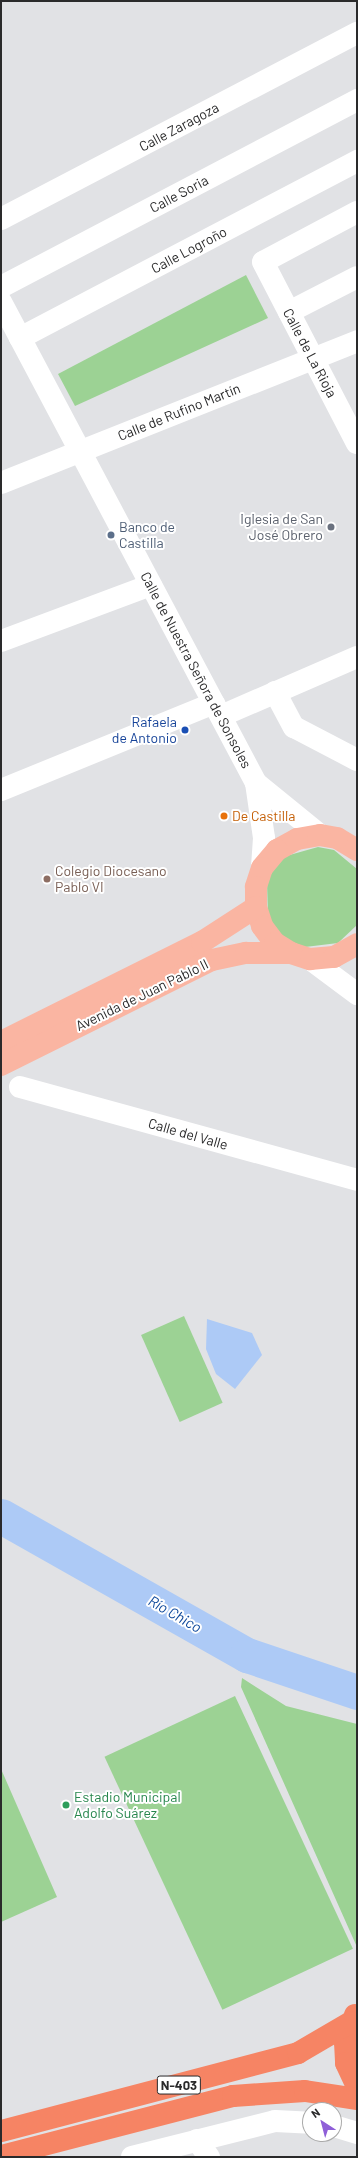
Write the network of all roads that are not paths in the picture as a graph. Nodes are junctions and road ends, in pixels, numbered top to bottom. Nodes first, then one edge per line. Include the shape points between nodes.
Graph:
1 (357, 33) edge
2 (357, 100) edge
3 (357, 160) edge
4 (357, 212) edge
5 (1, 219) edge
6 (357, 277) edge
7 (1, 287) edge
8 (1, 302) edge
9 (289, 312) junction
10 (20, 338) junction
11 (357, 341) edge
12 (313, 358) junction
13 (357, 443) edge
14 (81, 452) junction
15 (1, 483) edge
16 (151, 585) junction
17 (1, 641) edge
18 (357, 657) edge
19 (276, 692) junction
20 (217, 710) junction
21 (357, 760) edge
22 (256, 783) junction
23 (1, 790) edge
24 (320, 835) junction
25 (356, 847) edge
26 (262, 868) junction
27 (256, 907) junction
28 (357, 944) edge
29 (300, 956) junction
30 (357, 994) edge
31 (1, 1042) edge
32 (1, 1065) edge
33 (20, 1087) dead end
34 (357, 1180) edge
35 (354, 2017) edge
36 (357, 2087) edge
37 (357, 2099) edge
38 (302, 2123) edge
39 (342, 2128) edge
40 (1, 2131) edge
41 (357, 2133) edge
42 (203, 2149) edge
43 (1, 2156) edge
44 (132, 2157) edge

1 - 5 street, Calle Zaragoza
2 - 7 street, Calle Soria
3 - 10 street, Calle Logroño
4 - 9 street, Calle de La Rioja via 263,262
6 - 9 street
8 - 10 street, Calle de Nuestra Señora de Sonsoles
9 - 12 street, Calle de La Rioja
10 - 14 street, Calle de Nuestra Señora de Sonsoles
11 - 12 street, Calle de Rufino Martín
12 - 13 street, Calle de La Rioja
12 - 14 street, Calle de Rufino Martín
14 - 15 street, Calle de Rufino Martín
14 - 16 street, Calle de Nuestra Señora de Sonsoles
16 - 17 street
16 - 20 street, Calle de Nuestra Señora de Sonsoles
18 - 19 street
19 - 20 street
19 - 21 street via 294,727
20 - 22 street, Calle de Nuestra Señora de Sonsoles
20 - 23 street
22 - 24 street, Calle de Nuestra Señora de Sonsoles via 278,805
22 - 26 street, Calle de Nuestra Señora de Sonsoles via 264,838
24 - 25 main road
24 - 26 main road via 297,838 277,850
26 - 27 main road via 256,887
27 - 29 main road via 262,926 275,943
27 - 31 main road, Avenida de Juan Pablo II via 202,942
28 - 29 main road, Avenida de Juan Pablo II via 334,957
29 - 30 street
29 - 32 main road, Avenida de Juan Pablo II via 246,953 212,960
33 - 34 street, Calle del Valle
35 - 36 highway, N-403 via 345,2042 346,2063
35 - 40 highway, N-403 via 298,2053
37 - 43 highway, N-403 via 305,2090 233,2096 84,2132
38 - 42 street via 275,2121
39 - 41 street
42 - 44 street

